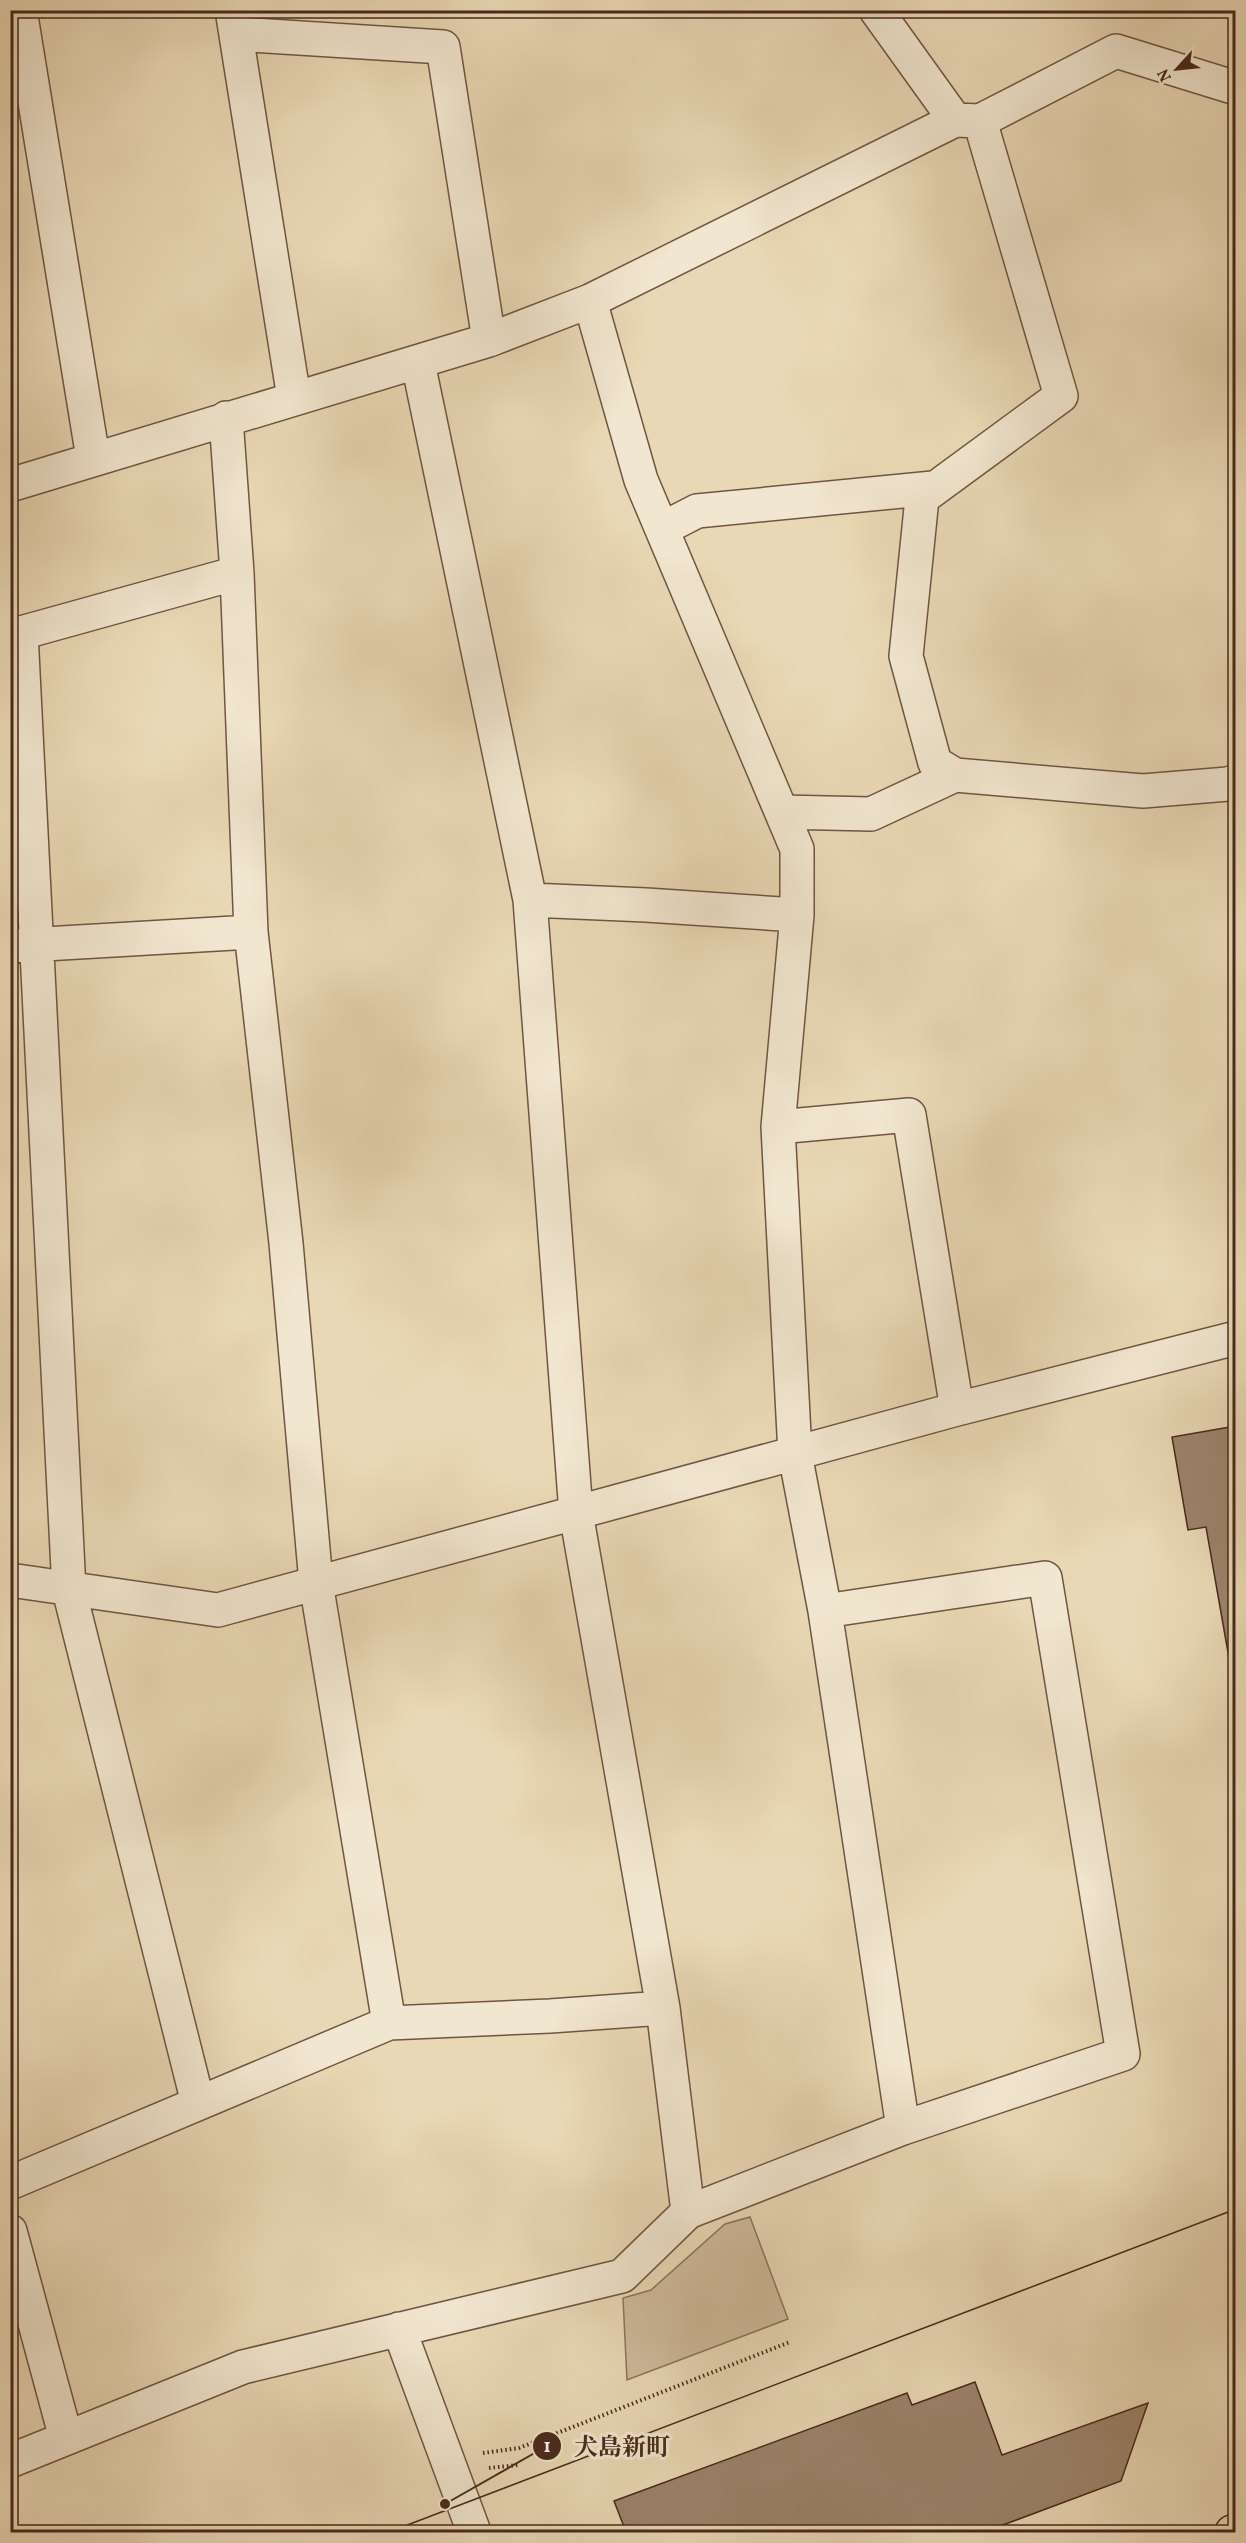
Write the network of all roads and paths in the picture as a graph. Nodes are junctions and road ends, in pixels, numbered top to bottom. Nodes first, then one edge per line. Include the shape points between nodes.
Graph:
1 (20, 10) edge
2 (876, 10) edge
3 (234, 22) edge
4 (1236, 88) edge
5 (967, 121) junction
6 (590, 301) junction
7 (489, 340) junction
8 (418, 363) junction
9 (294, 398) junction
10 (226, 418) junction
11 (93, 458) junction
12 (10, 484) edge
13 (933, 488) junction
14 (662, 529) junction
15 (237, 573) junction
16 (16, 635) edge
17 (955, 775) junction
18 (1236, 781) edge
19 (782, 812) junction
20 (530, 900) junction
21 (797, 915) junction
22 (251, 932) junction
23 (23, 945) edge
24 (777, 1127) junction
25 (1236, 1338) edge
26 (957, 1409) junction
27 (795, 1454) junction
28 (576, 1513) junction
29 (10, 1580) edge
30 (316, 1583) junction
31 (69, 1590) junction
32 (825, 1611) junction
33 (663, 2008) junction
34 (389, 2023) junction
35 (198, 2103) junction
36 (903, 2128) junction
37 (10, 2183) edge
38 (688, 2212) junction
39 (10, 2232) edge
40 (399, 2329) junction
41 (790, 2342) dead end
42 (66, 2438) junction
43 (10, 2460) edge
44 (448, 2463) junction
45 (474, 2532) edge

1 - 11 street
2 - 5 street
3 - 7 street via 443,47
3 - 9 street
4 - 5 street via 1116,51
5 - 6 street
5 - 13 street via 1061,396
6 - 7 street
6 - 14 street via 641,480
7 - 8 street
8 - 9 street
8 - 20 street
9 - 10 street
10 - 11 street
10 - 15 street
11 - 12 street
13 - 14 street via 697,511
13 - 17 street via 922,498 906,656 935,763
14 - 19 street
15 - 16 street
15 - 22 street
16 - 23 street
17 - 18 street via 1143,791
17 - 19 street via 871,814
19 - 21 street via 797,849
20 - 21 street
20 - 28 street
21 - 24 street
22 - 23 street
22 - 30 street via 286,1243
23 - 31 street
24 - 26 street via 909,1114
24 - 27 street
25 - 26 street
26 - 27 street
27 - 28 street
27 - 32 street
28 - 30 street
28 - 33 street
29 - 31 street
30 - 31 street via 218,1610
30 - 34 street
31 - 35 street
32 - 36 street
32 - 36 street via 1045,1578 1123,2054
33 - 34 street
33 - 38 street
34 - 35 street
35 - 37 street
36 - 38 street
38 - 40 street via 622,2276
39 - 42 street
40 - 42 street via 243,2367
40 - 44 street
41 - 44 path via 519,2448
42 - 43 street
44 - 45 street

